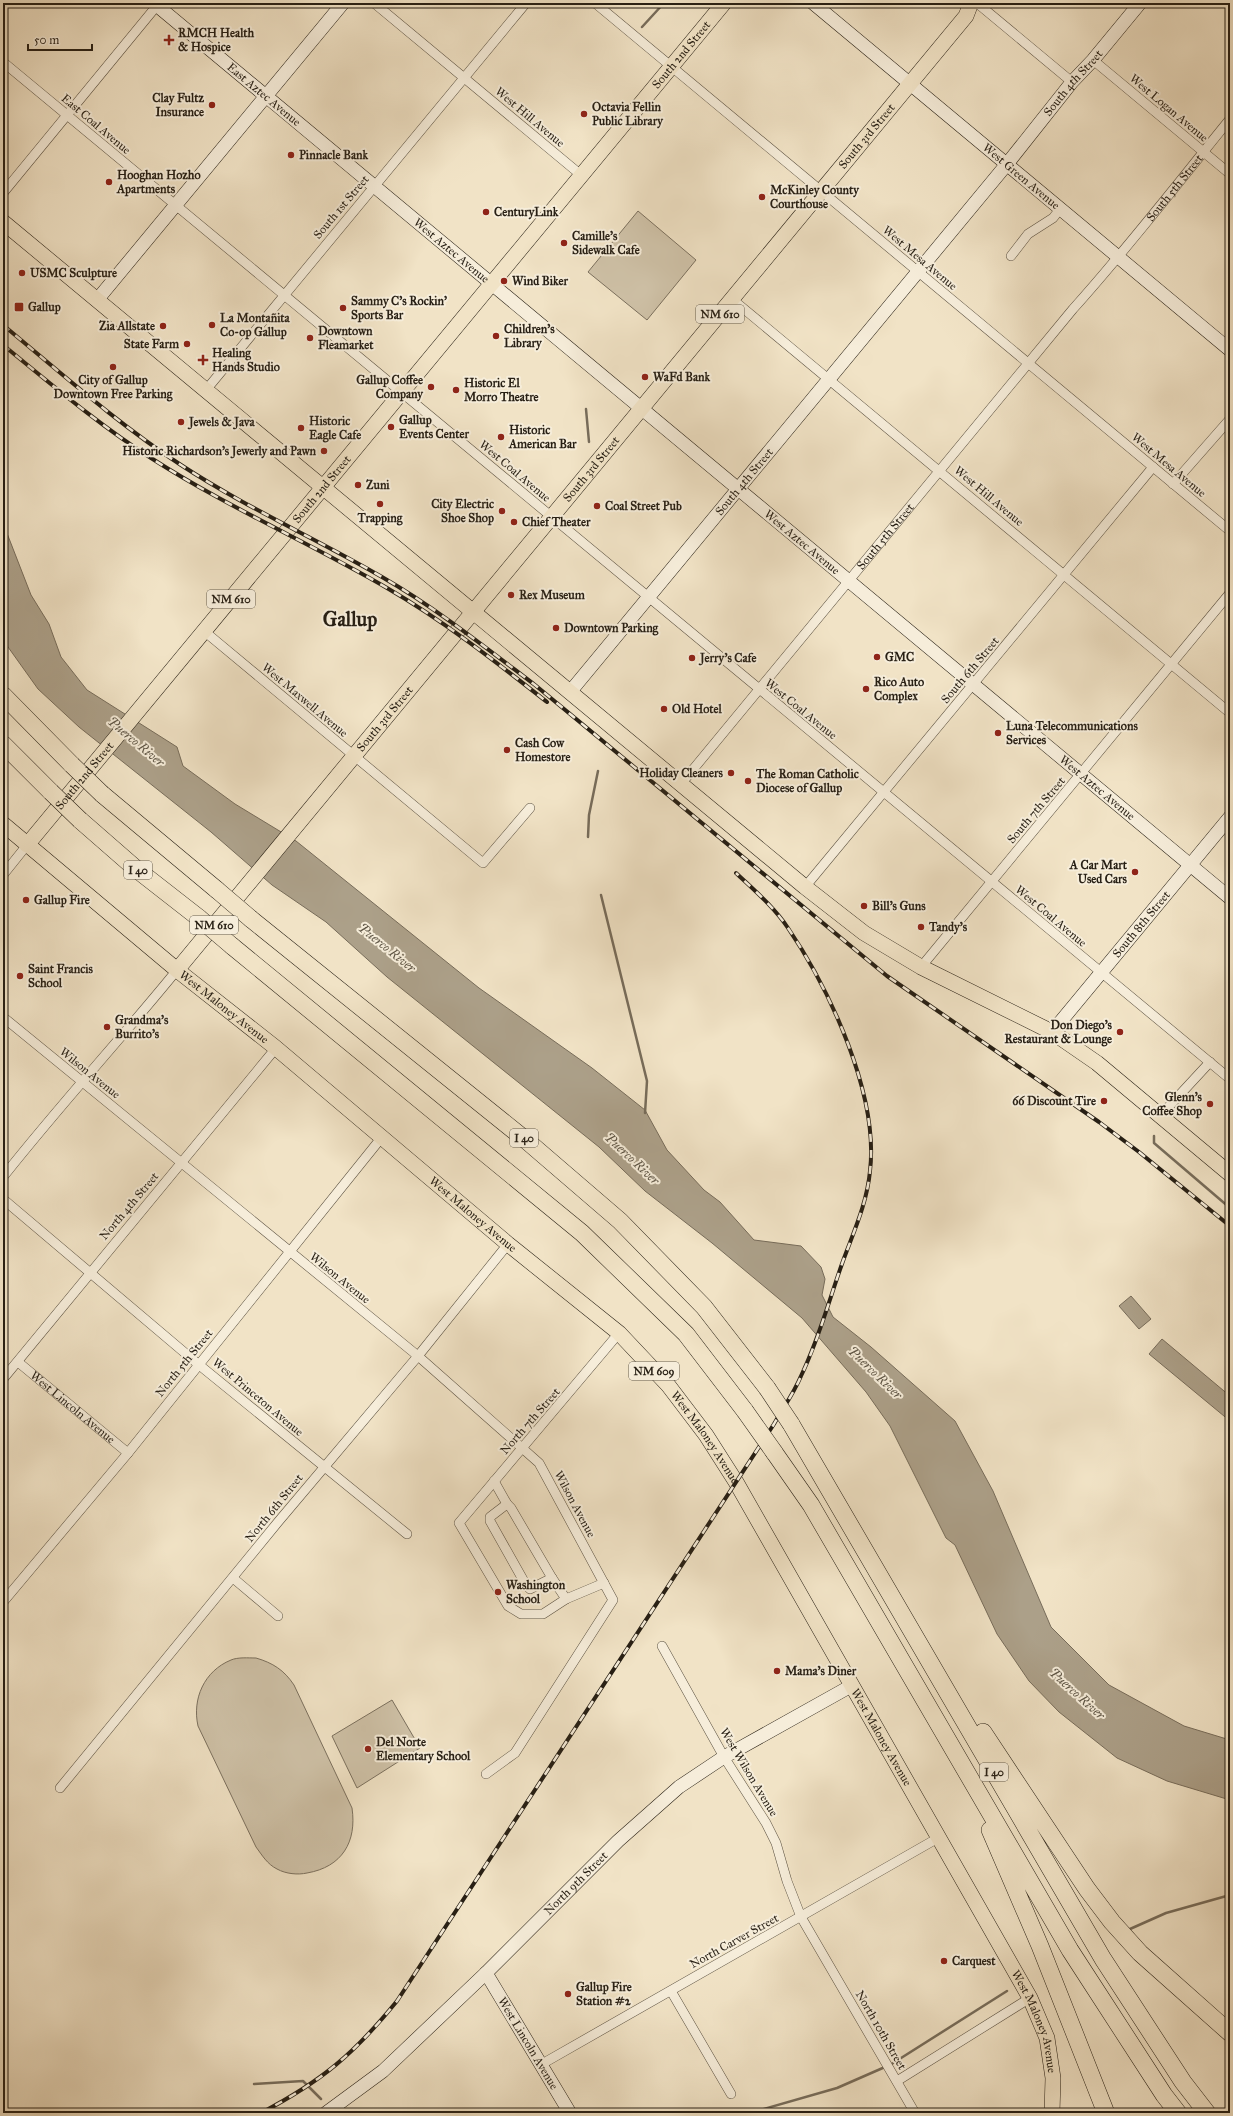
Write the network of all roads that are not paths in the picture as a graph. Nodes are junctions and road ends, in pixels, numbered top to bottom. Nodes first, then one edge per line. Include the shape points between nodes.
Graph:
1 (343, 3) edge
2 (374, 3) edge
3 (526, 3) edge
4 (595, 3) edge
5 (724, 3) edge
6 (813, 3) edge
7 (971, 3) edge
8 (977, 3) edge
9 (1140, 3) edge
10 (157, 4) edge
11 (1093, 60) junction
12 (3, 62) edge
13 (672, 66) junction
14 (464, 78) junction
15 (1072, 82) junction
16 (910, 84) junction
17 (266, 96) junction
18 (67, 115) junction
19 (1230, 120) edge
20 (1203, 152) junction
21 (1007, 164) junction
22 (1230, 174) edge
23 (581, 175) junction
24 (374, 186) junction
25 (821, 191) junction
26 (3, 193) edge
27 (176, 206) junction
28 (1060, 209) junction
29 (3, 222) edge
30 (1011, 256) dead end
31 (1120, 257) junction
32 (918, 272) junction
33 (492, 284) junction
34 (285, 295) junction
35 (732, 298) junction
36 (97, 300) junction
37 (1230, 350) edge
38 (1028, 363) junction
39 (829, 379) junction
40 (206, 390) junction
41 (402, 393) junction
42 (641, 408) junction
43 (1230, 419) edge
44 (1153, 467) junction
45 (939, 471) junction
46 (1173, 484) junction
47 (324, 487) junction
48 (738, 489) junction
49 (552, 517) junction
50 (1230, 531) edge
51 (1064, 575) junction
52 (848, 580) junction
53 (1230, 593) edge
54 (648, 598) junction
55 (473, 611) junction
56 (204, 631) junction
57 (1172, 664) junction
58 (973, 684) junction
59 (759, 690) junction
60 (570, 692) junction
61 (3, 695) edge
62 (1230, 713) edge
63 (3, 744) edge
64 (354, 756) junction
65 (1081, 774) junction
66 (680, 784) junction
67 (884, 793) junction
68 (530, 808) dead end
69 (1230, 817) edge
70 (3, 824) edge
71 (27, 845) junction
72 (1190, 865) junction
73 (3, 875) edge
74 (991, 882) junction
75 (805, 887) junction
76 (1230, 898) edge
77 (921, 967) junction
78 (176, 970) junction
79 (1100, 973) junction
80 (3, 1017) edge
81 (1052, 1032) junction
82 (276, 1048) junction
83 (1210, 1062) junction
84 (1230, 1079) edge
85 (82, 1081) junction
86 (1161, 1115) junction
87 (382, 1137) junction
88 (180, 1164) junction
89 (1230, 1174) edge
90 (3, 1177) edge
91 (3, 1199) edge
92 (508, 1244) junction
93 (289, 1253) junction
94 (90, 1273) junction
95 (619, 1333) junction
96 (418, 1356) junction
97 (18, 1362) junction
98 (198, 1364) junction
99 (3, 1380) edge
100 (522, 1447) junction
101 (128, 1453) junction
102 (323, 1467) junction
103 (494, 1481) junction
104 (507, 1504) junction
105 (407, 1534) dead end
106 (233, 1578) junction
107 (552, 1578) junction
108 (604, 1583) junction
109 (566, 1599) junction
110 (893, 1599) junction
111 (3, 1602) edge
112 (278, 1616) dead end
113 (662, 1646) dead end
114 (851, 1686) junction
115 (944, 1730) junction
116 (724, 1757) junction
117 (486, 1774) dead end
118 (60, 1788) dead end
119 (938, 1838) junction
120 (801, 1917) junction
121 (486, 1973) junction
122 (671, 1991) junction
123 (1030, 1998) junction
124 (1230, 2033) edge
125 (542, 2064) junction
126 (895, 2078) junction
127 (731, 2094) dead end
128 (326, 2113) edge
129 (570, 2113) edge
130 (915, 2113) edge
131 (1052, 2113) edge
132 (1106, 2113) edge
133 (1178, 2113) edge
134 (1207, 2113) edge

1 - 17 street
2 - 14 street, West Hill Avenue
3 - 14 street, South 1st Street
4 - 13 street, West Mesa Avenue
5 - 13 main road, South 2nd Street / NM 610
6 - 16 street, West Green Avenue
7 - 16 main road, South 3rd Street / NM 610 via 966,16
8 - 15 street
9 - 11 street, South 4th Street
10 - 17 street, East Aztec Avenue
10 - 18 street
11 - 15 street, South 4th Street
11 - 20 street, West Logan Avenue
12 - 18 street, East Coal Avenue
13 - 23 main road, South 2nd Street / NM 610
13 - 25 street, West Mesa Avenue
14 - 23 street, West Hill Avenue
14 - 24 street, South 1st Street
15 - 21 street, South 4th Street
16 - 21 street, West Green Avenue
16 - 25 main road, South 3rd Street / NM 610
17 - 24 street, East Aztec Avenue
17 - 27 street
18 - 26 street
18 - 27 street, East Coal Avenue
19 - 20 street, South 5th Street
20 - 22 street, West Logan Avenue
20 - 31 street, South 5th Street
21 - 28 street, West Green Avenue
21 - 32 street
23 - 33 main road, South 2nd Street / NM 610
24 - 33 street, West Aztec Avenue
24 - 34 street, South 1st Street
25 - 32 street, West Mesa Avenue
25 - 35 main road, South 3rd Street / NM 610
27 - 34 street, East Coal Avenue
27 - 36 street
28 - 30 street via 1053,218 1028,234
28 - 31 street, West Green Avenue
29 - 36 main road
31 - 37 street, West Green Avenue
31 - 38 street
32 - 38 street, West Mesa Avenue
32 - 39 street, South 4th Street
33 - 41 main road, South 2nd Street / NM 610
33 - 42 street, West Aztec Avenue
34 - 40 street, South 1st Street
34 - 41 street, West Coal Avenue
35 - 39 street, West Hill Avenue
35 - 42 main road, South 3rd Street / NM 610
36 - 40 main road
38 - 44 street, West Mesa Avenue
38 - 45 street, South 5th Street
39 - 45 street, West Hill Avenue
39 - 48 street, South 4th Street
40 - 47 main road
41 - 47 main road, South 2nd Street / NM 610
41 - 49 street, West Coal Avenue
42 - 48 street, West Aztec Avenue
42 - 49 main road, South 3rd Street / NM 610
43 - 46 street
44 - 46 street, West Mesa Avenue
44 - 51 street, South 6th Street
45 - 51 street, West Hill Avenue
45 - 52 street, South 5th Street
46 - 50 street, West Mesa Avenue
47 - 55 main road
47 - 56 main road, South 2nd Street / NM 610
48 - 52 street, West Aztec Avenue
48 - 54 street, South 4th Street
49 - 54 street, West Coal Avenue
49 - 55 main road, South 3rd Street / NM 610
51 - 57 street, West Hill Avenue
51 - 58 street, South 6th Street
52 - 58 street, West Aztec Avenue
52 - 59 street, South 5th Street
53 - 57 street, South 7th Street
54 - 59 street, West Coal Avenue
54 - 60 street, South 4th Street
55 - 60 main road
55 - 64 main road, South 3rd Street / NM 610
56 - 64 street, West Maxwell Avenue
56 - 71 main road, South 2nd Street / NM 610
57 - 62 street, West Hill Avenue
57 - 65 street, South 7th Street
58 - 65 street, West Aztec Avenue
58 - 67 street, South 6th Street
59 - 66 street, South 5th Street
59 - 67 street, West Coal Avenue
60 - 66 main road
61 - 110 highway, I 40, bridge via 102,794 251,919 527,1141 620,1221 704,1307 767,1388 791,1424
63 - 115 highway, I 40, bridge via 80,820 135,868 582,1233 686,1334 745,1411 811,1505
64 - 68 street, West Maxwell Avenue via 483,863
64 - 78 main road, South 3rd Street / NM 610
65 - 72 street, West Aztec Avenue
65 - 74 street, South 7th Street
66 - 75 main road
67 - 74 street, West Coal Avenue
67 - 75 street, South 6th Street
69 - 72 street, South 8th Street
70 - 71 main road, West Maloney Avenue / NM 609
71 - 73 street
71 - 78 main road, West Maloney Avenue / NM 609
72 - 76 street, West Aztec Avenue
72 - 79 street, South 8th Street
74 - 77 street, South 7th Street
74 - 79 street, West Coal Avenue
75 - 77 main road via 864,933
77 - 81 main road
78 - 82 main road, West Maloney Avenue / NM 609
78 - 85 street
79 - 81 street, South 8th Street
79 - 83 street, West Coal Avenue
80 - 85 street, Wilson Avenue
81 - 86 main road via 1097,1063
82 - 87 main road, West Maloney Avenue / NM 609
82 - 88 street, North 4th Street
83 - 84 street, West Coal Avenue
83 - 86 street
85 - 88 street, Wilson Avenue
85 - 90 street
86 - 89 main road
87 - 92 main road, West Maloney Avenue / NM 609
87 - 93 street, North 5th Street
88 - 93 street, Wilson Avenue
88 - 94 street, North 4th Street
91 - 94 street, West Princeton Avenue
92 - 95 main road, West Maloney Avenue / NM 609
92 - 96 street, North 6th Street
93 - 96 street, Wilson Avenue
93 - 98 street, North 5th Street
94 - 97 street, North 4th Street
94 - 98 street, West Princeton Avenue
95 - 100 street, North 7th Street
95 - 114 main road, West Maloney Avenue / NM 609 via 668,1385 706,1435 736,1482
96 - 100 street, Wilson Avenue
96 - 102 street, North 6th Street
97 - 99 street, North 4th Street
97 - 101 street, West Lincoln Avenue
98 - 101 street, North 5th Street
98 - 102 street, West Princeton Avenue
100 - 103 street, North 7th Street
100 - 108 street, Wilson Avenue via 539,1463
101 - 111 street, North 5th Street
102 - 105 street, West Princeton Avenue
102 - 106 street, North 6th Street
103 - 104 street
103 - 109 street, North 7th Street via 459,1523 496,1587 508,1606 521,1614 543,1614
104 - 107 street
104 - 107 street via 490,1516 490,1522 526,1585 530,1589
106 - 112 street
106 - 118 street, North 6th Street
107 - 109 street
108 - 109 street
108 - 117 street, Wilson Avenue via 613,1600 515,1754
110 - 124 highway via 1087,1889 1112,1922 1140,1953
110 - 134 highway, I 40 via 1103,1959 1183,2082
113 - 116 street, West Wilson Avenue
114 - 116 street, North 9th Street
114 - 119 main road, West Maloney Avenue / NM 609
115 - 132 highway via 1002,1857
115 - 133 highway, I 40 via 1070,1950
116 - 120 street, West Wilson Avenue via 776,1843
116 - 121 street, North 9th Street via 679,1787 618,1841
119 - 120 street, North Carver Street
119 - 123 main road, West Maloney Avenue / NM 609
120 - 122 street, North Carver Street
120 - 126 street, North 10th Street
121 - 125 street, West Lincoln Avenue
121 - 128 street, North 9th Street via 383,2071
122 - 125 street, North Carver Street
122 - 127 street
123 - 126 street, North 10th Street
123 - 131 main road, West Maloney Avenue / NM 609 via 1047,2038 1052,2078
125 - 129 street, West Lincoln Avenue
126 - 130 street

